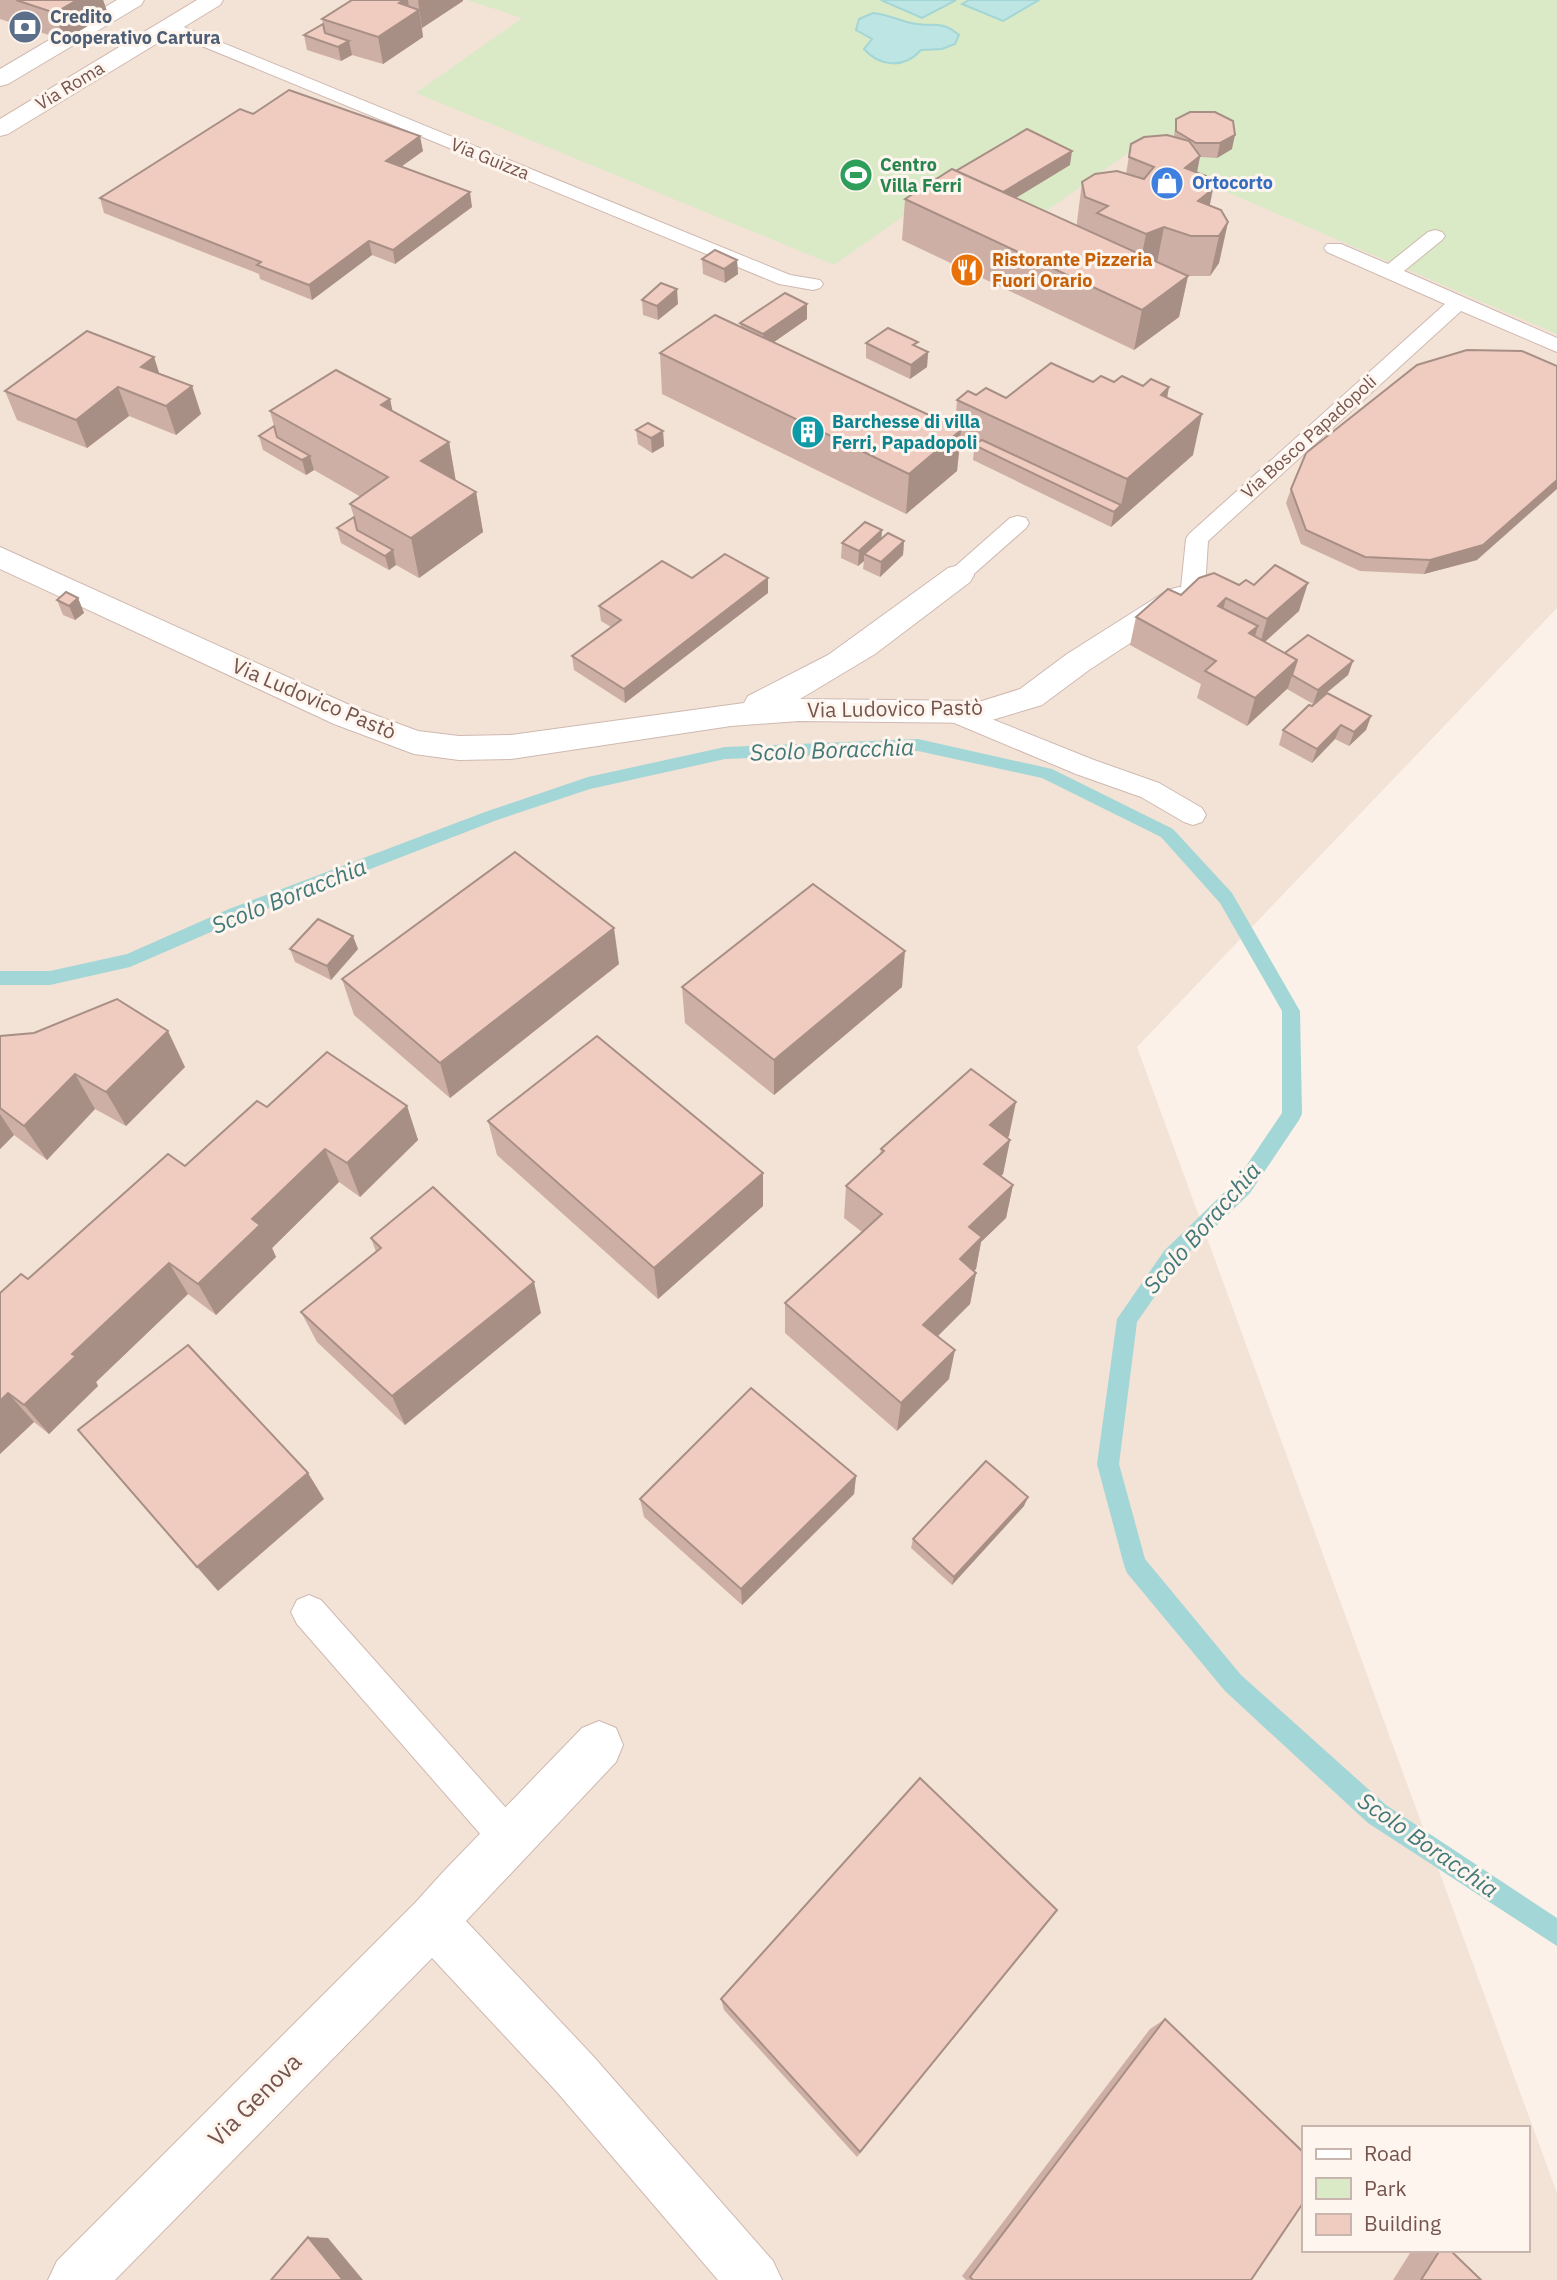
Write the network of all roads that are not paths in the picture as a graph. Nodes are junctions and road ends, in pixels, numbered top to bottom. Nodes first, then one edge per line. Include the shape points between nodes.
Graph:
1 (133, 0) edge
2 (212, 0) edge
3 (169, 26) junction
4 (0, 58) edge
5 (23, 66) junction
6 (0, 79) edge
7 (75, 83) junction
8 (0, 129) edge
9 (1435, 236) dead end
10 (1334, 248) dead end
11 (1391, 272) junction
12 (813, 284) dead end
13 (1459, 302) junction
14 (1557, 346) edge
15 (1018, 523) dead end
16 (0, 557) edge
17 (959, 575) joint
18 (1193, 588) joint
19 (949, 711) junction
20 (731, 715) junction
21 (1193, 816) dead end
22 (309, 1612) dead end
23 (599, 1745) dead end
24 (509, 1839) junction
25 (433, 1921) junction
26 (76, 2280) edge
27 (754, 2280) edge

1 - 5 street, Via Roma
2 - 3 street, Via Roma
3 - 7 street, Via Roma
3 - 12 lane, Via Guizza via 786,280
4 - 5 street
5 - 6 street, Via Roma
5 - 7 street
7 - 8 street, Via Roma
9 - 11 lane
10 - 11 lane
11 - 13 lane
13 - 14 lane
13 - 18 lane, Via Bosco Papadopoli via 1197,539
15 - 17 lane
16 - 20 street, Via Ludovico Pastò via 345,716 414,742 459,748 510,747
17 - 20 street, Via Ludovico Pastò via 847,660 791,691
18 - 19 street, Via Ludovico Pastò via 1031,697 982,712
19 - 20 street, Via Ludovico Pastò via 799,710
19 - 21 lane via 1150,790
22 - 24 lane
23 - 24 street, Via Genova
24 - 25 street, Via Genova
25 - 26 street, Via Genova
25 - 27 street via 575,2074

